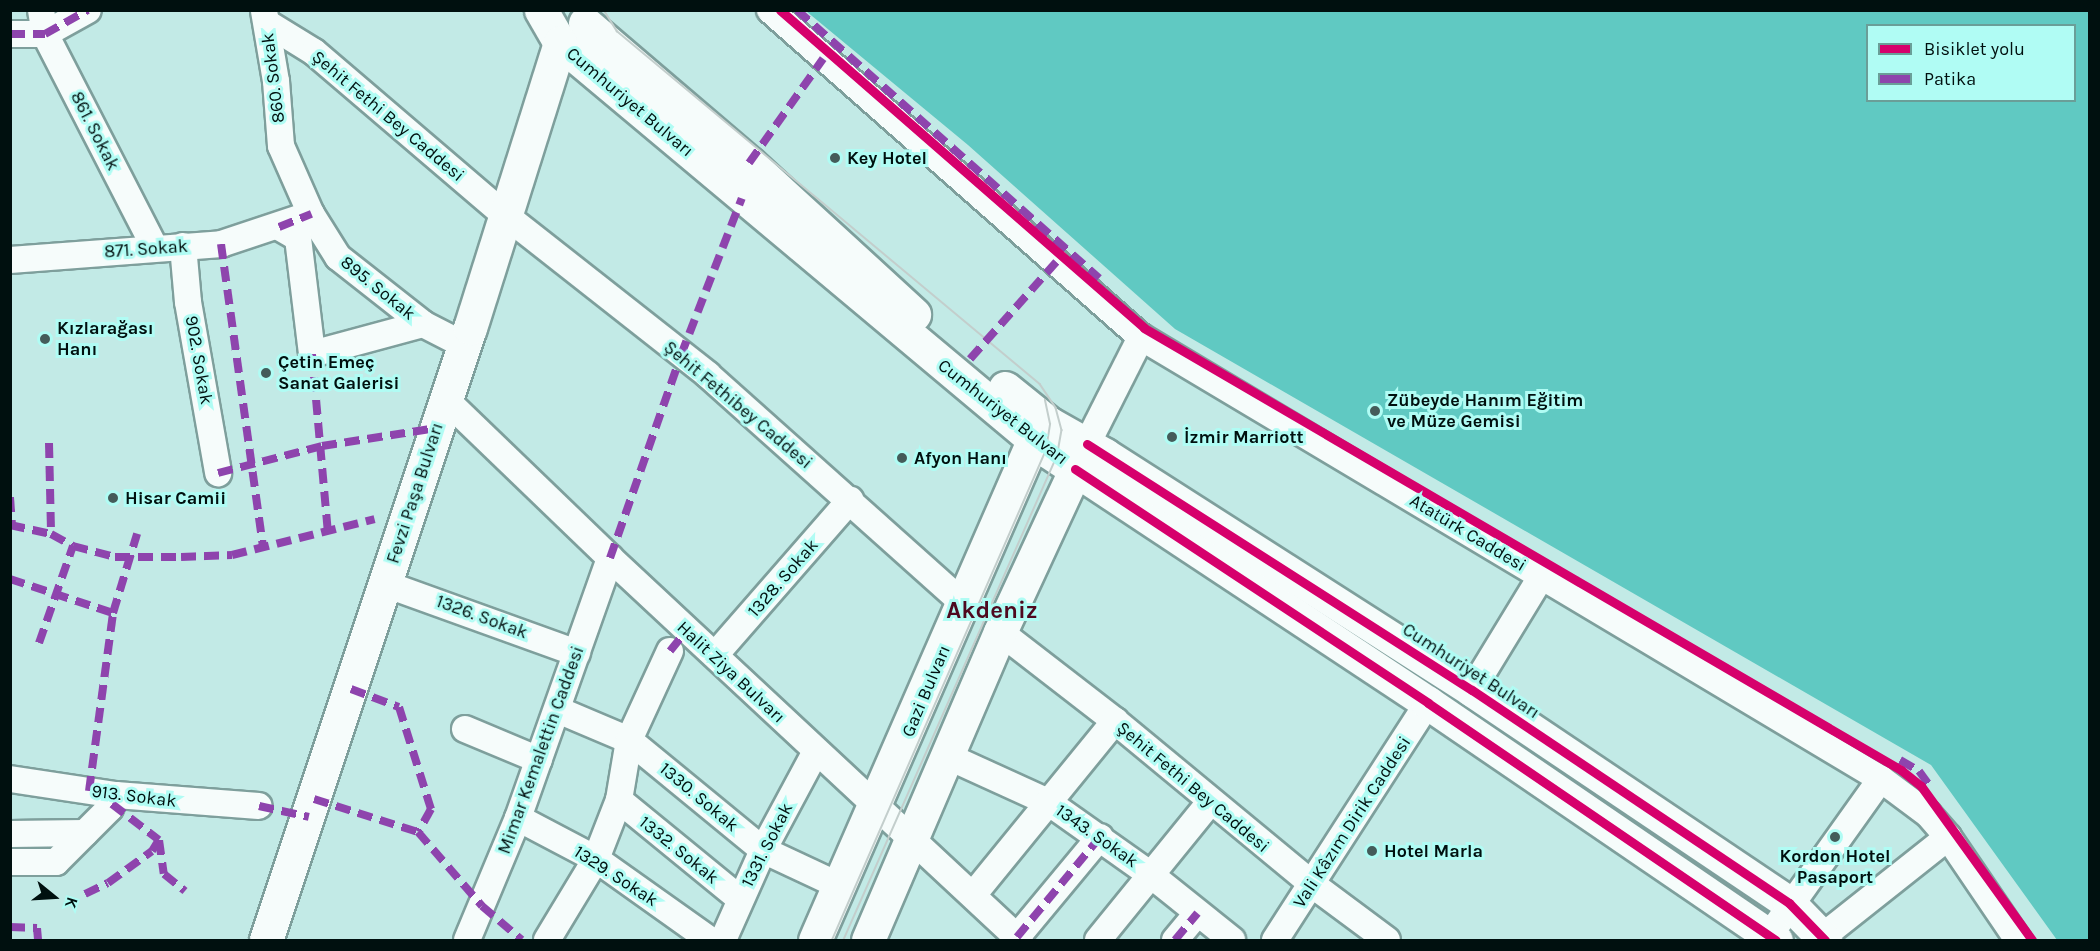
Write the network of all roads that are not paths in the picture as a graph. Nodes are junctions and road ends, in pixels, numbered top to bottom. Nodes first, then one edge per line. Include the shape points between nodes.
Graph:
1 (88, 10) edge
2 (540, 10) edge
3 (770, 10) edge
4 (574, 15) edge
5 (265, 16) edge
6 (43, 22) edge
7 (10, 34) edge
8 (560, 43) junction
9 (314, 52) junction
10 (276, 81) junction
11 (611, 82) junction
12 (281, 146) joint
13 (311, 214) junction
14 (505, 215) junction
15 (279, 227) junction
16 (183, 246) junction
17 (155, 248) junction
18 (10, 260) edge
19 (423, 324) junction
20 (1141, 337) junction
21 (464, 345) junction
22 (446, 399) junction
23 (1020, 400) junction
24 (1033, 441) junction
25 (1081, 456) junction
26 (218, 473) dead end
27 (850, 500) junction
28 (610, 558) junction
29 (1541, 577) junction
30 (385, 584) junction
31 (963, 604) junction
32 (1000, 632) junction
33 (670, 651) dead end
34 (577, 653) junction
35 (715, 655) junction
36 (1472, 690) junction
37 (1428, 703) junction
38 (558, 710) junction
39 (1115, 721) junction
40 (465, 729) dead end
41 (629, 740) junction
42 (816, 751) junction
43 (947, 756) junction
44 (539, 760) junction
45 (1881, 778) junction
46 (10, 779) edge
47 (116, 795) junction
48 (619, 800) junction
49 (1048, 802) junction
50 (1210, 802) junction
51 (259, 806) dead end
52 (876, 806) junction
53 (518, 818) junction
54 (86, 833) junction
55 (10, 834) edge
56 (1100, 837) junction
57 (1948, 837) junction
58 (911, 838) junction
59 (763, 850) junction
60 (596, 859) junction
61 (10, 862) edge
62 (1151, 875) junction
63 (1313, 885) junction
64 (840, 886) junction
65 (973, 895) junction
66 (740, 899) junction
67 (1789, 903) junction
68 (1198, 913) junction
69 (1771, 938) edge
70 (1019, 939) edge
71 (1823, 939) edge
72 (266, 940) edge
73 (467, 940) edge
74 (547, 940) edge
75 (711, 940) edge
76 (723, 940) edge
77 (815, 940) edge
78 (868, 940) edge
79 (1098, 940) edge
80 (1175, 940) edge
81 (1232, 940) edge
82 (1275, 940) edge
83 (1388, 940) edge
84 (2018, 940) edge

1 - 6 street
2 - 8 main road
3 - 20 street, Atatürk Caddesi
4 - 11 main road
4 - 23 main road, Cumhuriyet Bulvarı via 749,163 897,300
5 - 9 street, Şehit Fethi Bey Caddesi
5 - 10 street, 860. Sokak
6 - 7 street
6 - 17 street, 861. Sokak
8 - 11 main road, Cumhuriyet Bulvarı
8 - 14 main road, Fevzi Paşa Bulvarı
9 - 10 street via 286,63
9 - 14 street, Şehit Fethi Bey Caddesi
10 - 12 street, 860. Sokak
11 - 24 main road, Cumhuriyet Bulvarı via 742,198
12 - 13 street, 895. Sokak
13 - 15 street, 871. Sokak
13 - 19 street, 895. Sokak via 338,257
14 - 21 main road, Fevzi Paşa Bulvarı
14 - 27 street, Şehit Fethibey Caddesi via 708,375
15 - 16 street, 871. Sokak via 221,244
15 - 19 street via 298,238 312,354
16 - 17 street, 871. Sokak
16 - 26 street, 902. Sokak via 188,302
17 - 18 street, 871. Sokak
19 - 21 street, 895. Sokak
20 - 25 street
20 - 29 street, Atatürk Caddesi
21 - 22 main road, Fevzi Paşa Bulvarı
22 - 28 street, Halit Ziya Bulvarı
22 - 30 main road, Fevzi Paşa Bulvarı
23 - 24 main road
23 - 25 main road, Cumhuriyet Bulvarı
24 - 25 main road, Cumhuriyet Bulvarı
24 - 31 main road, Gazi Bulvarı
25 - 32 main road
25 - 36 main road, Cumhuriyet Bulvarı
25 - 37 main road, Cumhuriyet Bulvarı
27 - 31 street, Şehit Fethibey Caddesi
27 - 35 street, 1328. Sokak
28 - 34 street, Mimar Kemalettin Caddesi
28 - 35 street, Halit Ziya Bulvarı
29 - 36 street
29 - 45 street, Atatürk Caddesi
30 - 34 street, 1326. Sokak
30 - 72 main road, Fevzi Paşa Bulvarı
31 - 52 main road, Gazi Bulvarı
32 - 39 street, Şehit Fethi Bey Caddesi
32 - 43 main road
33 - 41 street, 1332. Sokak
34 - 38 street, Mimar Kemalettin Caddesi
35 - 42 street, Halit Ziya Bulvarı
36 - 67 main road, Cumhuriyet Bulvarı
37 - 63 street, Vali Kâzım Dirik Caddesi
37 - 69 main road, Cumhuriyet Bulvarı
38 - 41 street, 1330. Sokak
38 - 44 street, Mimar Kemalettin Caddesi
39 - 49 street
39 - 50 street, Şehit Fethi Bey Caddesi
40 - 44 street
41 - 48 street, 1332. Sokak
41 - 59 street, 1330. Sokak
42 - 52 street, Halit Ziya Bulvarı
42 - 59 street, 1331. Sokak
43 - 49 street, 1343. Sokak
43 - 58 main road
44 - 53 street, Mimar Kemalettin Caddesi
45 - 57 street, Atatürk Caddesi via 1928,814
45 - 67 street
46 - 47 street, 913. Sokak
47 - 51 street, 913. Sokak
47 - 54 street via 110,808
48 - 60 street, 1332. Sokak
48 - 66 street, 1332. Sokak
49 - 56 street, 1343. Sokak
49 - 65 street
50 - 62 street
50 - 63 street, Şehit Fethi Bey Caddesi
52 - 58 street, Halit Ziya Bulvarı
52 - 64 main road, Gazi Bulvarı
53 - 60 street, 1329. Sokak
53 - 73 street, Mimar Kemalettin Caddesi
54 - 55 street
54 - 61 street via 56,862
56 - 62 street, 1343. Sokak
56 - 70 street
57 - 71 street
57 - 84 street, Atatürk Caddesi
58 - 65 street, Halit Ziya Bulvarı
58 - 78 main road
59 - 64 street, 1330. Sokak
59 - 66 street, 1331. Sokak
60 - 74 street, 1332. Sokak
60 - 75 street, 1329. Sokak
62 - 68 street, 1343. Sokak
62 - 79 street
63 - 82 street, Vali Kâzım Dirik Caddesi
63 - 83 street, Şehit Fethi Bey Caddesi
64 - 77 main road, Gazi Bulvarı
65 - 70 street, Halit Ziya Bulvarı
66 - 76 street, 1331. Sokak
67 - 69 street
67 - 71 main road, Cumhuriyet Bulvarı
68 - 80 street
68 - 81 street, 1343. Sokak

